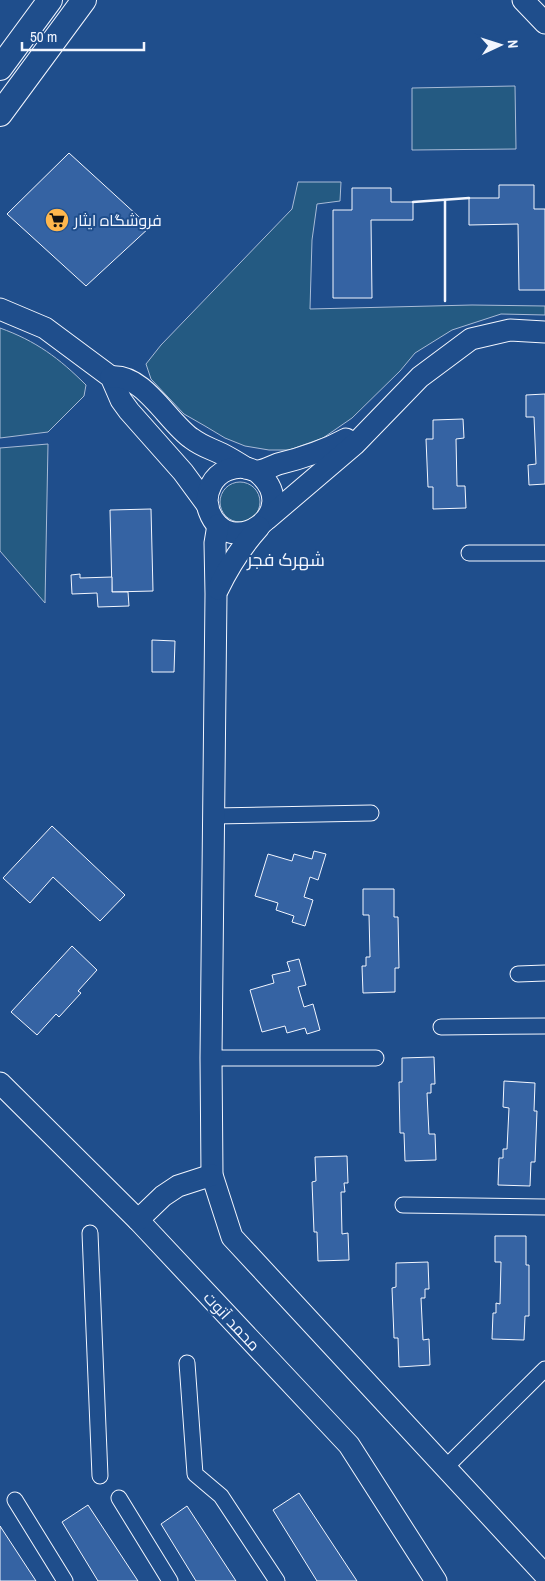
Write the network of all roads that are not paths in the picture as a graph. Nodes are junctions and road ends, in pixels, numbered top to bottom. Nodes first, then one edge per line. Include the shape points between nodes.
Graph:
1 (50, 0) edge
2 (84, 0) edge
3 (523, 0) edge
4 (545, 23) edge
5 (0, 68) edge
6 (0, 114) edge
7 (0, 309) edge
8 (545, 332) edge
9 (111, 377) junction
10 (373, 425) junction
11 (251, 470) junction
12 (208, 506) junction
13 (263, 523) junction
14 (218, 525) junction
15 (469, 553) dead end
16 (545, 554) edge
17 (216, 594) junction
18 (371, 814) dead end
19 (214, 816) junction
20 (545, 973) edge
21 (518, 974) dead end
22 (545, 1026) edge
23 (441, 1027) dead end
24 (211, 1058) junction
25 (376, 1058) dead end
26 (0, 1083) edge
27 (212, 1175) junction
28 (403, 1205) dead end
29 (545, 1207) edge
30 (138, 1220) junction
31 (90, 1233) dead end
32 (187, 1363) dead end
33 (545, 1369) edge
34 (445, 1468) junction
35 (100, 1476) dead end
36 (119, 1498) dead end
37 (15, 1500) dead end
38 (545, 1575) edge
39 (65, 1581) edge
40 (170, 1581) edge
41 (277, 1581) edge
42 (436, 1581) edge

1 - 5 main road
2 - 6 main road
3 - 4 street
7 - 9 street via 44,328
8 - 10 street via 510,330 471,338 420,377
9 - 11 street via 121,376 137,384 189,437
9 - 12 street via 129,411 183,472
10 - 11 street via 321,452
10 - 13 street
11 - 12 street via 235,468 216,477 209,490
11 - 13 street via 267,482 272,497 272,508
12 - 14 street
13 - 14 street via 250,532 239,533
13 - 17 street via 241,547
14 - 17 street
15 - 16 street
17 - 19 street
18 - 19 street
19 - 24 street
20 - 21 street
22 - 23 street
24 - 25 street
24 - 27 street
26 - 30 street, محمد آتوت
27 - 30 street via 178,1186
27 - 34 street via 232,1237
28 - 29 street
30 - 42 street, محمد آتوت via 349,1445
31 - 35 street
32 - 41 street via 196,1474 221,1496
33 - 34 street
34 - 38 street
36 - 40 street
37 - 39 street

